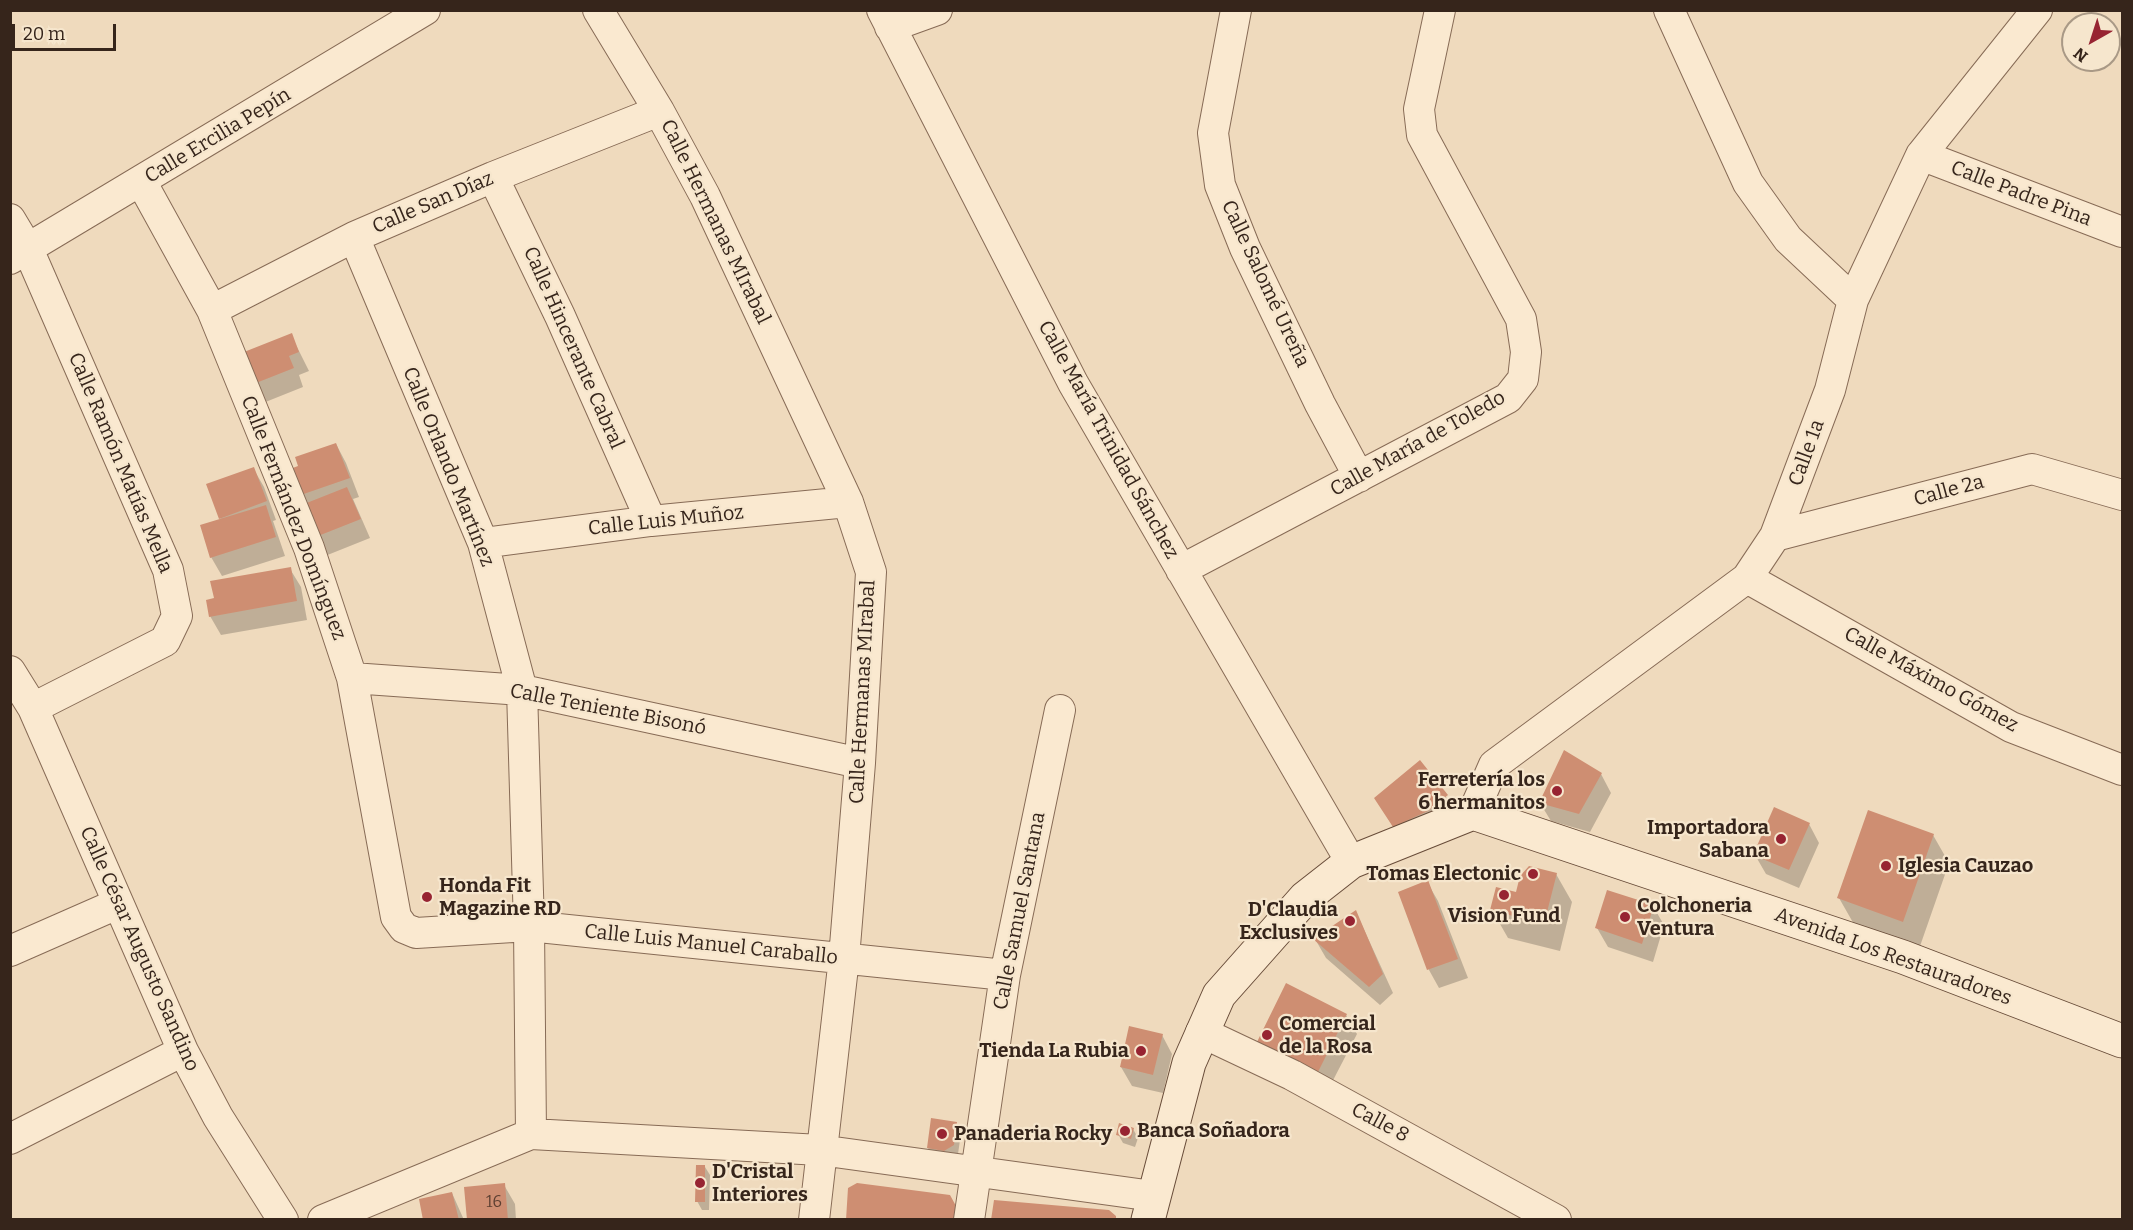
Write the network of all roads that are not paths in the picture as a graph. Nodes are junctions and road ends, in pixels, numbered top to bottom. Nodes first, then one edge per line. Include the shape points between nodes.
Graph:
1 (425, 10) edge
2 (598, 10) edge
3 (937, 10) edge
4 (1236, 10) edge
5 (1440, 10) edge
6 (1669, 10) edge
7 (2037, 10) edge
8 (886, 19) edge
9 (659, 111) junction
10 (1921, 155) junction
11 (493, 177) junction
12 (142, 183) junction
13 (10, 219) edge
14 (2122, 232) edge
15 (354, 237) junction
16 (19, 254) edge
17 (1853, 300) junction
18 (212, 310) junction
19 (1359, 477) junction
20 (2122, 495) edge
21 (848, 502) junction
22 (651, 521) junction
23 (1775, 536) junction
24 (483, 543) junction
25 (1181, 570) junction
26 (1747, 578) junction
27 (11, 672) edge
28 (352, 678) junction
29 (522, 690) junction
30 (33, 708) junction
31 (1060, 710) dead end
32 (860, 763) junction
33 (2122, 770) edge
34 (1473, 813) junction
35 (1351, 862) junction
36 (117, 904) junction
37 (529, 926) junction
38 (417, 933) joint
39 (10, 951) edge
40 (844, 958) junction
41 (1005, 975) junction
42 (1202, 1032) junction
43 (2122, 1041) edge
44 (183, 1051) junction
45 (531, 1134) junction
46 (10, 1139) edge
47 (820, 1150) junction
48 (977, 1172) junction
49 (1151, 1208) edge
50 (1516, 1210) edge
51 (283, 1220) edge
52 (323, 1220) edge
53 (814, 1220) edge
54 (969, 1220) edge
55 (1556, 1220) edge

1 - 12 street, Calle Ercilia Pepín
2 - 9 street, Calle Hermanas MIrabal
3 - 8 street
4 - 19 street, Calle Salomé Ureña via 1213,133 1220,185 1245,248
5 - 19 street, Calle María de Toledo via 1419,109 1422,135 1521,319 1526,352 1523,379 1508,398
6 - 17 street via 1748,183 1788,239
7 - 10 street, Calle 1a
8 - 25 street, Calle María Trinidad Sánchez via 1073,383
9 - 11 street, Calle San Díaz
9 - 21 street, Calle Hermanas MIrabal via 705,196
10 - 14 street, Calle Padre Pina
10 - 17 street, Calle 1a
11 - 15 street, Calle San Díaz
11 - 22 street, Calle Hincerante Cabral
12 - 16 street, Calle Ercilia Pepín
12 - 18 street, Calle Fernández Domínguez
13 - 16 street, Calle Ramón Matías Mella
15 - 18 street, Calle San Díaz
15 - 24 street, Calle Orlando Martínez
16 - 30 street, Calle Ramón Matías Mella via 168,570 177,616 165,641
17 - 23 street, Calle 1a via 1830,390
18 - 28 street, Calle Fernández Domínguez via 309,548
19 - 25 street, Calle María de Toledo
20 - 23 street, Calle 2a via 2032,470
21 - 22 street, Calle Luis Muñoz
21 - 32 street, Calle Hermanas MIrabal via 871,572
22 - 24 street, Calle Luis Muñoz
23 - 26 street, Calle 1a
24 - 29 street, Calle Orlando Martínez
25 - 35 street, Calle María Trinidad Sánchez
26 - 33 street, Calle Máximo Gómez via 2011,727
26 - 34 street, Calle 1a via 1494,765
27 - 30 street, Calle César Augusto Sandino
28 - 29 street, Calle Teniente Bisonó
28 - 38 street, Calle Fernández Domínguez via 396,917 404,928
29 - 32 street, Calle Teniente Bisonó
29 - 37 street, Calle Orlando Martínez
30 - 36 street, Calle César Augusto Sandino
31 - 41 street, Calle Samuel Santana
32 - 40 street, Calle Hermanas MIrabal
34 - 35 street
34 - 43 street, Avenida Los Restauradores via 1903,957
35 - 42 street via 1305,898 1268,937 1219,995
36 - 39 street
36 - 44 street, Calle César Augusto Sandino
37 - 38 street, Calle Luis Manuel Caraballo
37 - 40 street, Calle Luis Manuel Caraballo
37 - 45 street, Calle Orlando Martínez
40 - 41 street, Calle Luis Manuel Caraballo
40 - 47 street, Calle Hermanas MIrabal
41 - 48 street, Calle Samuel Santana
42 - 49 street via 1189,1063
42 - 50 street, Calle 8 via 1292,1075
44 - 46 street
44 - 51 street, Calle César Augusto Sandino
45 - 47 street
45 - 52 street
47 - 48 street
47 - 53 street, Calle Hermanas MIrabal
48 - 49 street
48 - 54 street, Calle Samuel Santana
50 - 55 street, Calle 8

